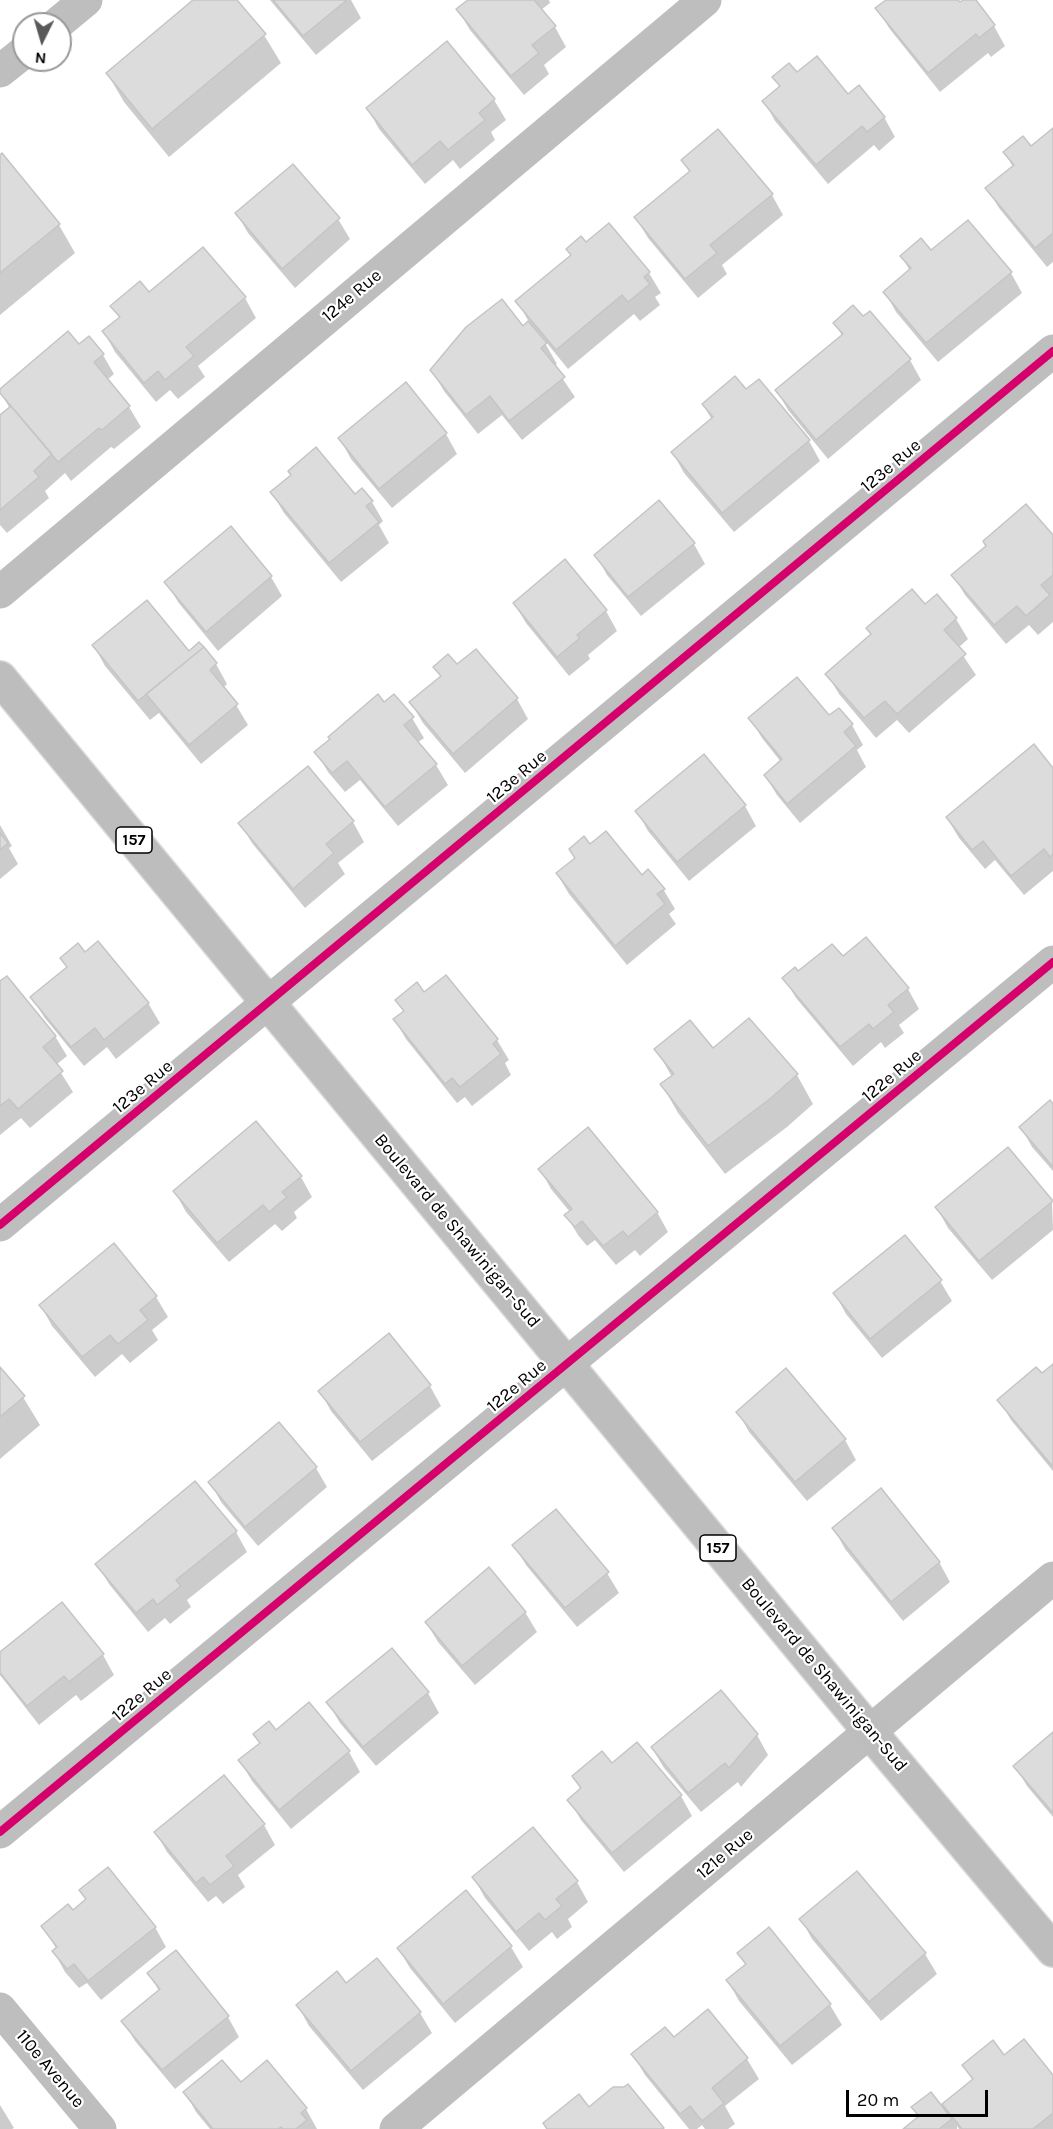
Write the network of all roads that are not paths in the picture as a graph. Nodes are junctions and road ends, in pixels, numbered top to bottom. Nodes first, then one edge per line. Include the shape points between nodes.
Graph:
1 (86, 0) edge
2 (705, 0) edge
3 (72, 12) edge
4 (12, 61) edge
5 (0, 71) edge
6 (1053, 351) edge
7 (0, 592) edge
8 (0, 678) edge
9 (1053, 962) edge
10 (268, 1003) junction
11 (0, 1225) edge
12 (567, 1364) junction
13 (1053, 1578) edge
14 (870, 1732) junction
15 (0, 1832) edge
16 (1053, 1950) edge
17 (0, 2008) edge
18 (100, 2129) edge
19 (396, 2129) edge

1 - 3 street
2 - 7 street, 124e Rue
4 - 5 street
6 - 10 street, 123e Rue
8 - 10 main road, Boulevard de Shawinigan-Sud / 157
9 - 12 street, 122e Rue
10 - 11 street, 123e Rue
10 - 12 main road, Boulevard de Shawinigan-Sud / 157
12 - 14 main road, Boulevard de Shawinigan-Sud / 157
12 - 15 street, 122e Rue
13 - 14 street, 121e Rue
14 - 16 main road, Boulevard de Shawinigan-Sud / 157
14 - 19 street, 121e Rue
17 - 18 street, 110e Avenue

